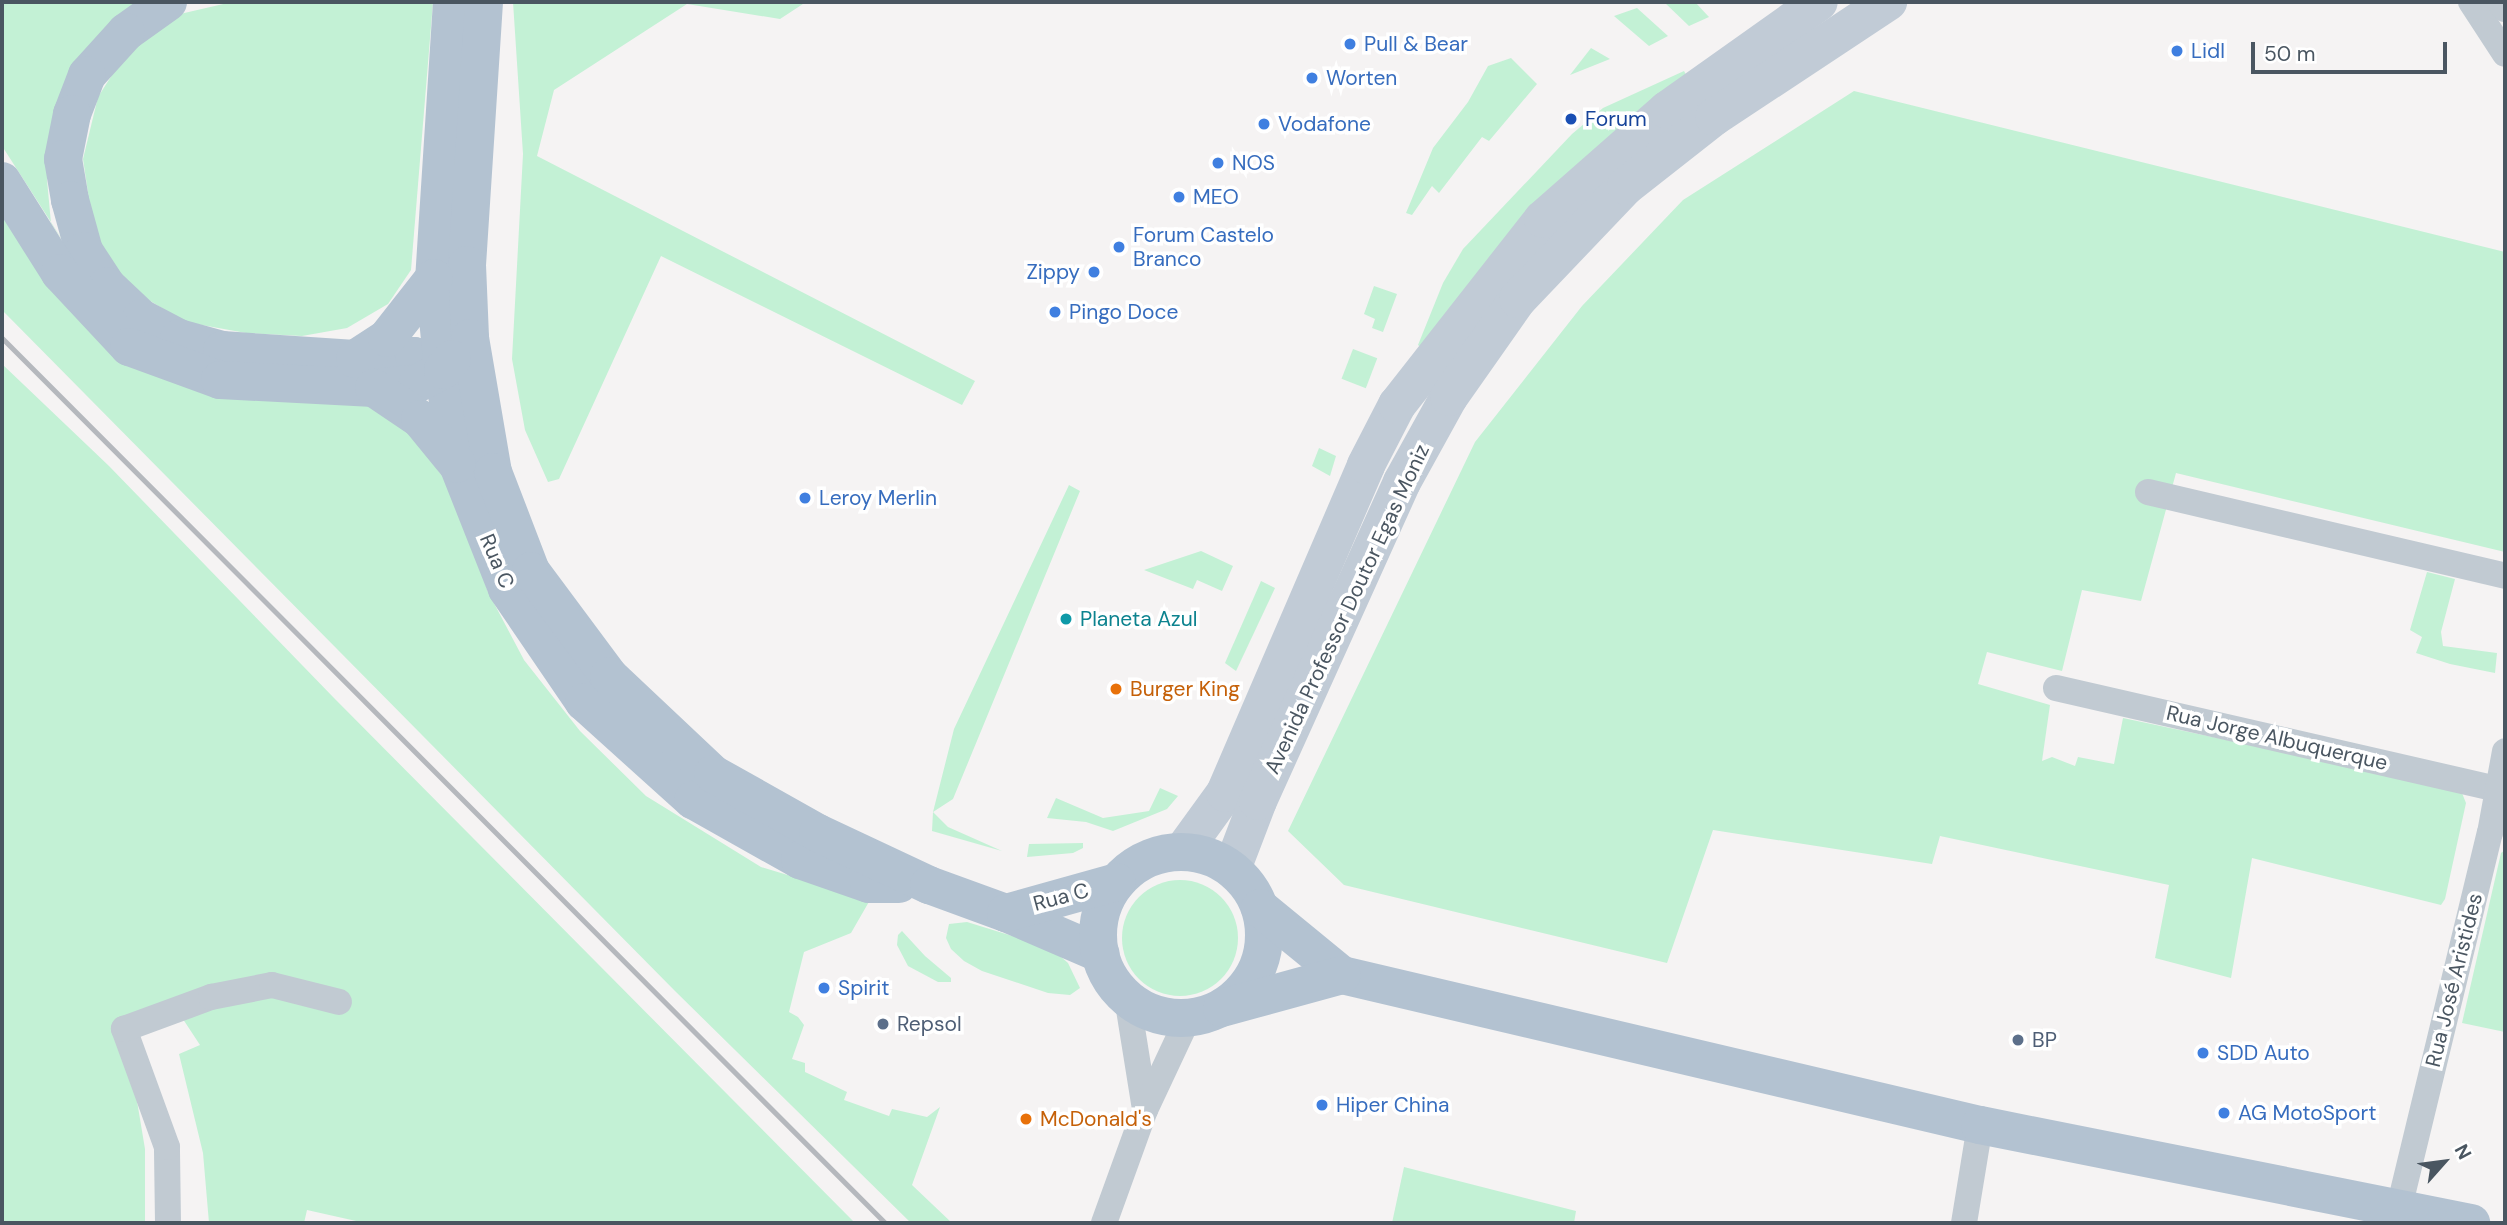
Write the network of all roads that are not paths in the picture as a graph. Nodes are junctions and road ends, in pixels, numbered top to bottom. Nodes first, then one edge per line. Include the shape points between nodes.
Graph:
1 (167, 2) edge
2 (452, 2) edge
3 (484, 2) edge
4 (1819, 2) edge
5 (1888, 2) edge
6 (2471, 2) edge
7 (2500, 2) edge
8 (2505, 9) edge
9 (2505, 54) edge
10 (2, 181) edge
11 (434, 278) junction
12 (470, 338) junction
13 (443, 370) junction
14 (364, 373) junction
15 (458, 465) junction
16 (2148, 492) dead end
17 (531, 571) junction
18 (2505, 576) edge
19 (2056, 688) dead end
20 (2505, 751) edge
21 (2498, 789) junction
22 (1183, 851) junction
23 (1232, 869) junction
24 (1117, 882) junction
25 (929, 885) junction
26 (1260, 908) junction
27 (1006, 913) junction
28 (1101, 954) junction
29 (1342, 975) junction
30 (1127, 997) junction
31 (340, 1002) dead end
32 (1204, 1013) junction
33 (1145, 1110) junction
34 (1980, 1125) junction
35 (2402, 1216) edge
36 (168, 1223) edge
37 (1104, 1223) edge
38 (1964, 1223) edge
39 (2471, 1223) edge

1 - 14 main road via 126,32 88,75 72,114 63,159 84,251 107,286 141,318 179,338 222,350
2 - 11 main road, Rua C
3 - 12 main road, Rua C via 467,265
4 - 22 main road, Avenida Professor Doutor Egas Moniz via 1667,110 1543,219 1397,405 1366,465 1225,793
5 - 23 main road, Avenida Professor Doutor Egas Moniz via 1714,117 1626,186 1518,299 1449,397 1402,482 1258,801
6 - 9 street
7 - 8 street
10 - 14 main road via 60,273 129,347 220,380
11 - 13 main road, Rua C
11 - 14 main road
12 - 13 main road
12 - 17 main road, Rua C via 493,472
13 - 14 main road via 418,383
13 - 15 main road, Rua C
13 - 17 main road via 467,415 483,479
14 - 15 main road via 420,419
15 - 25 main road, Rua C via 507,589 584,702 692,800 800,860 869,884
16 - 18 street
17 - 25 main road, Rua C via 609,676 713,774 818,833
19 - 21 street, Rua Jorge Albuquerque
20 - 21 street, Rua José Aristides
21 - 35 street, Rua José Aristides
22 - 23 main road via 1206,855
22 - 24 main road via 1156,855
23 - 26 main road
24 - 27 main road, Rua C
24 - 28 main road via 1102,911
25 - 27 main road, Rua C
26 - 29 main road
26 - 32 main road via 1264,928 1261,960 1245,988
27 - 28 main road, Rua C
28 - 30 main road via 1108,974
29 - 32 main road
29 - 34 main road
30 - 32 main road via 1157,1014
30 - 33 street
31 - 36 street via 272,985 211,997 124,1029 167,1147
32 - 33 street
33 - 37 street
34 - 35 main road
34 - 38 street
35 - 39 main road

